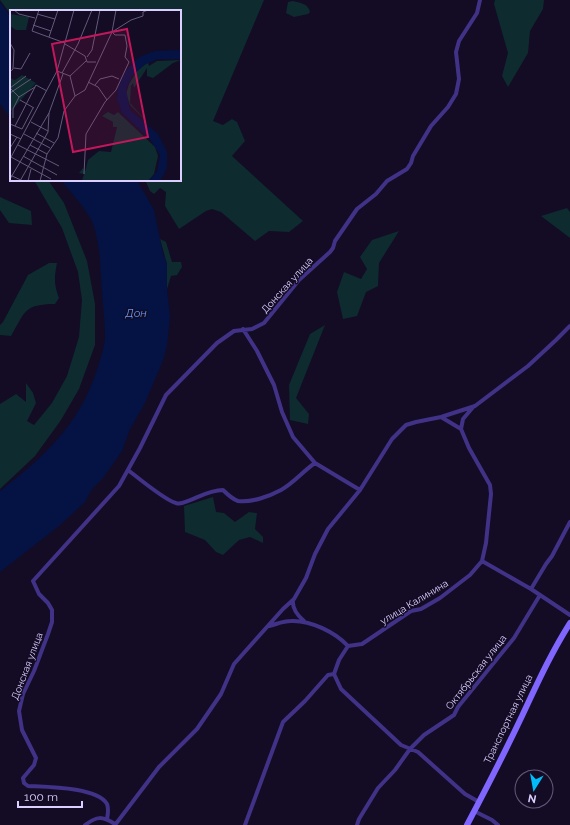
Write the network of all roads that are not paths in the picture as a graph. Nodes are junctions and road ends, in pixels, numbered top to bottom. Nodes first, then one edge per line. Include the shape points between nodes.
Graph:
1 (480, 0) edge
2 (570, 326) edge
3 (243, 329) junction
4 (475, 406) junction
5 (441, 417) junction
6 (461, 430) junction
7 (315, 463) junction
8 (128, 470) junction
9 (360, 490) junction
10 (570, 522) edge
11 (482, 561) junction
12 (531, 589) junction
13 (540, 595) junction
14 (294, 599) junction
15 (570, 615) edge
16 (304, 622) junction
17 (570, 623) edge
18 (269, 626) junction
19 (348, 646) junction
20 (334, 674) junction
21 (410, 749) junction
22 (479, 802) junction
23 (474, 811) junction
24 (107, 819) junction
25 (85, 825) edge
26 (115, 825) edge
27 (245, 825) edge
28 (357, 825) edge
29 (467, 825) edge
30 (498, 825) edge

1 - 3 street, Донская улица via 477,13 459,41 456,52 459,79 456,94 432,126 407,169 387,181 357,209 330,252 299,280 264,323 252,329
2 - 4 street via 528,366
3 - 7 street via 274,385 293,438
3 - 8 street, Донская улица via 234,331 217,344 166,395
4 - 5 street
4 - 6 street via 463,419
5 - 6 street
5 - 9 street via 406,425 392,439
6 - 11 street via 490,485 486,543
7 - 8 street via 281,490 250,501 239,501 231,498 223,490 216,490 176,504
7 - 9 street
8 - 24 street, Донская улица via 119,486 33,581 39,594 52,610 52,622 20,704 22,730 36,758 34,766 23,778 24,783 28,786 86,791 106,803 109,811
9 - 14 street via 328,529
10 - 12 street
11 - 12 street
11 - 19 street, улица Калинина via 440,598 411,612 362,644
12 - 13 street
13 - 15 street
13 - 21 street, Октябрьская улица via 514,638 454,715 424,735
14 - 16 street via 292,603 295,610
14 - 18 street
16 - 18 street via 284,621
16 - 19 street via 341,638
17 - 22 main road, Транспортная улица via 540,676
18 - 26 street via 234,664 221,694 197,729 159,767
19 - 20 street
20 - 21 street via 341,689 401,745
20 - 27 street via 328,675 283,722
21 - 22 street via 418,752 464,794
21 - 28 street, Октябрьская улица via 378,788
22 - 23 main road, Транспортная улица
23 - 29 main road, Транспортная улица
23 - 30 street
24 - 25 street via 93,819
24 - 26 street

